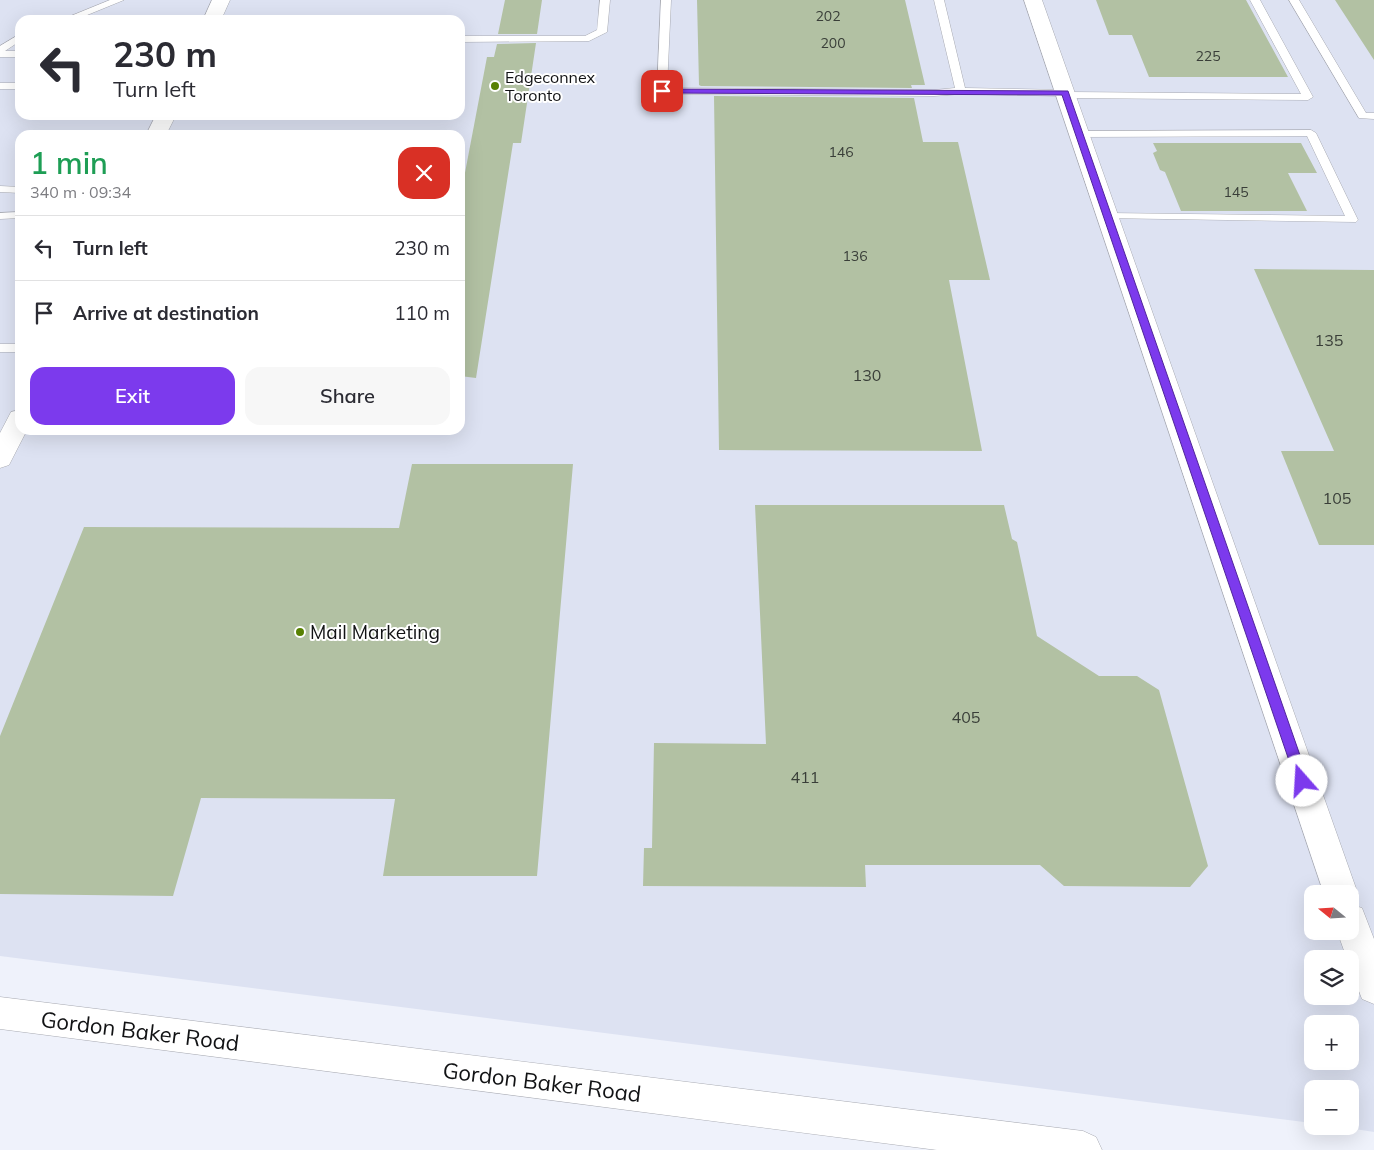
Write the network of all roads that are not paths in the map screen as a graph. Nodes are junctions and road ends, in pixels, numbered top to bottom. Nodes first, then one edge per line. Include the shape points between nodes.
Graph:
1 (119, 0) edge
2 (221, 0) edge
3 (605, 0) edge
4 (666, 0) edge
5 (938, 0) edge
6 (1033, 0) edge
7 (1255, 0) edge
8 (1294, 0) edge
9 (79, 15) edge
10 (214, 15) edge
11 (465, 39) edge
12 (15, 40) edge
13 (0, 50) edge
14 (0, 54) edge
15 (15, 54) edge
16 (0, 86) edge
17 (15, 86) edge
18 (961, 92) junction
19 (1065, 94) junction
20 (1374, 116) edge
21 (1079, 134) junction
22 (0, 190) edge
23 (15, 190) edge
24 (15, 215) edge
25 (0, 216) edge
26 (1107, 216) junction
27 (0, 348) edge
28 (15, 348) edge
29 (15, 428) edge
30 (0, 459) edge
31 (1338, 885) edge
32 (1357, 940) edge
33 (1374, 988) edge
34 (0, 1013) edge
35 (1083, 1150) edge

1 - 9 lane
2 - 10 street
3 - 11 lane via 602,32 586,39
4 - 18 lane via 662,91
5 - 18 lane
6 - 19 street
7 - 19 lane via 1308,97
8 - 20 lane via 1362,116
12 - 13 lane
14 - 15 lane
16 - 17 lane
18 - 19 lane
19 - 21 street
21 - 26 street
21 - 26 lane via 1311,133 1352,220
22 - 23 lane
24 - 25 lane
26 - 31 street
27 - 28 lane
29 - 30 street
32 - 33 street
34 - 35 street, Gordon Baker Road

